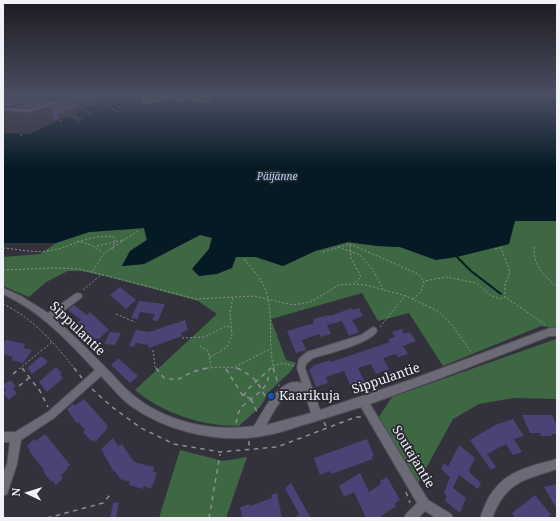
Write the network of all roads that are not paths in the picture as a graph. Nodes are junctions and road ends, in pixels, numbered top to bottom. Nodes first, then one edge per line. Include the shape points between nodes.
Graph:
1 (3, 291) edge
2 (75, 295) road end
3 (48, 318) junction
4 (554, 330) edge
5 (373, 331) road end
6 (101, 370) junction
7 (308, 391) junction
8 (364, 402) junction
9 (317, 416) junction
10 (256, 432) junction
11 (16, 436) junction
12 (3, 438) edge
13 (557, 464) edge
14 (3, 490) edge
15 (417, 511) edge
16 (447, 518) edge
17 (486, 518) edge

1 - 3 street, Sippulantie via 31,305
2 - 3 street
3 - 6 street, Sippulantie
4 - 8 street, Sippulantie
5 - 7 street via 363,338 310,355 302,362 301,368
6 - 10 street, Sippulantie via 137,404 181,426 234,433
6 - 11 street via 51,415
7 - 9 street
7 - 10 street via 298,387 289,388
8 - 9 street, Sippulantie
8 - 15 street, Soutajantie
9 - 10 street, Sippulantie
11 - 12 street
11 - 14 street via 12,464
13 - 17 street via 516,477 501,488
15 - 16 street, Soutajantie

